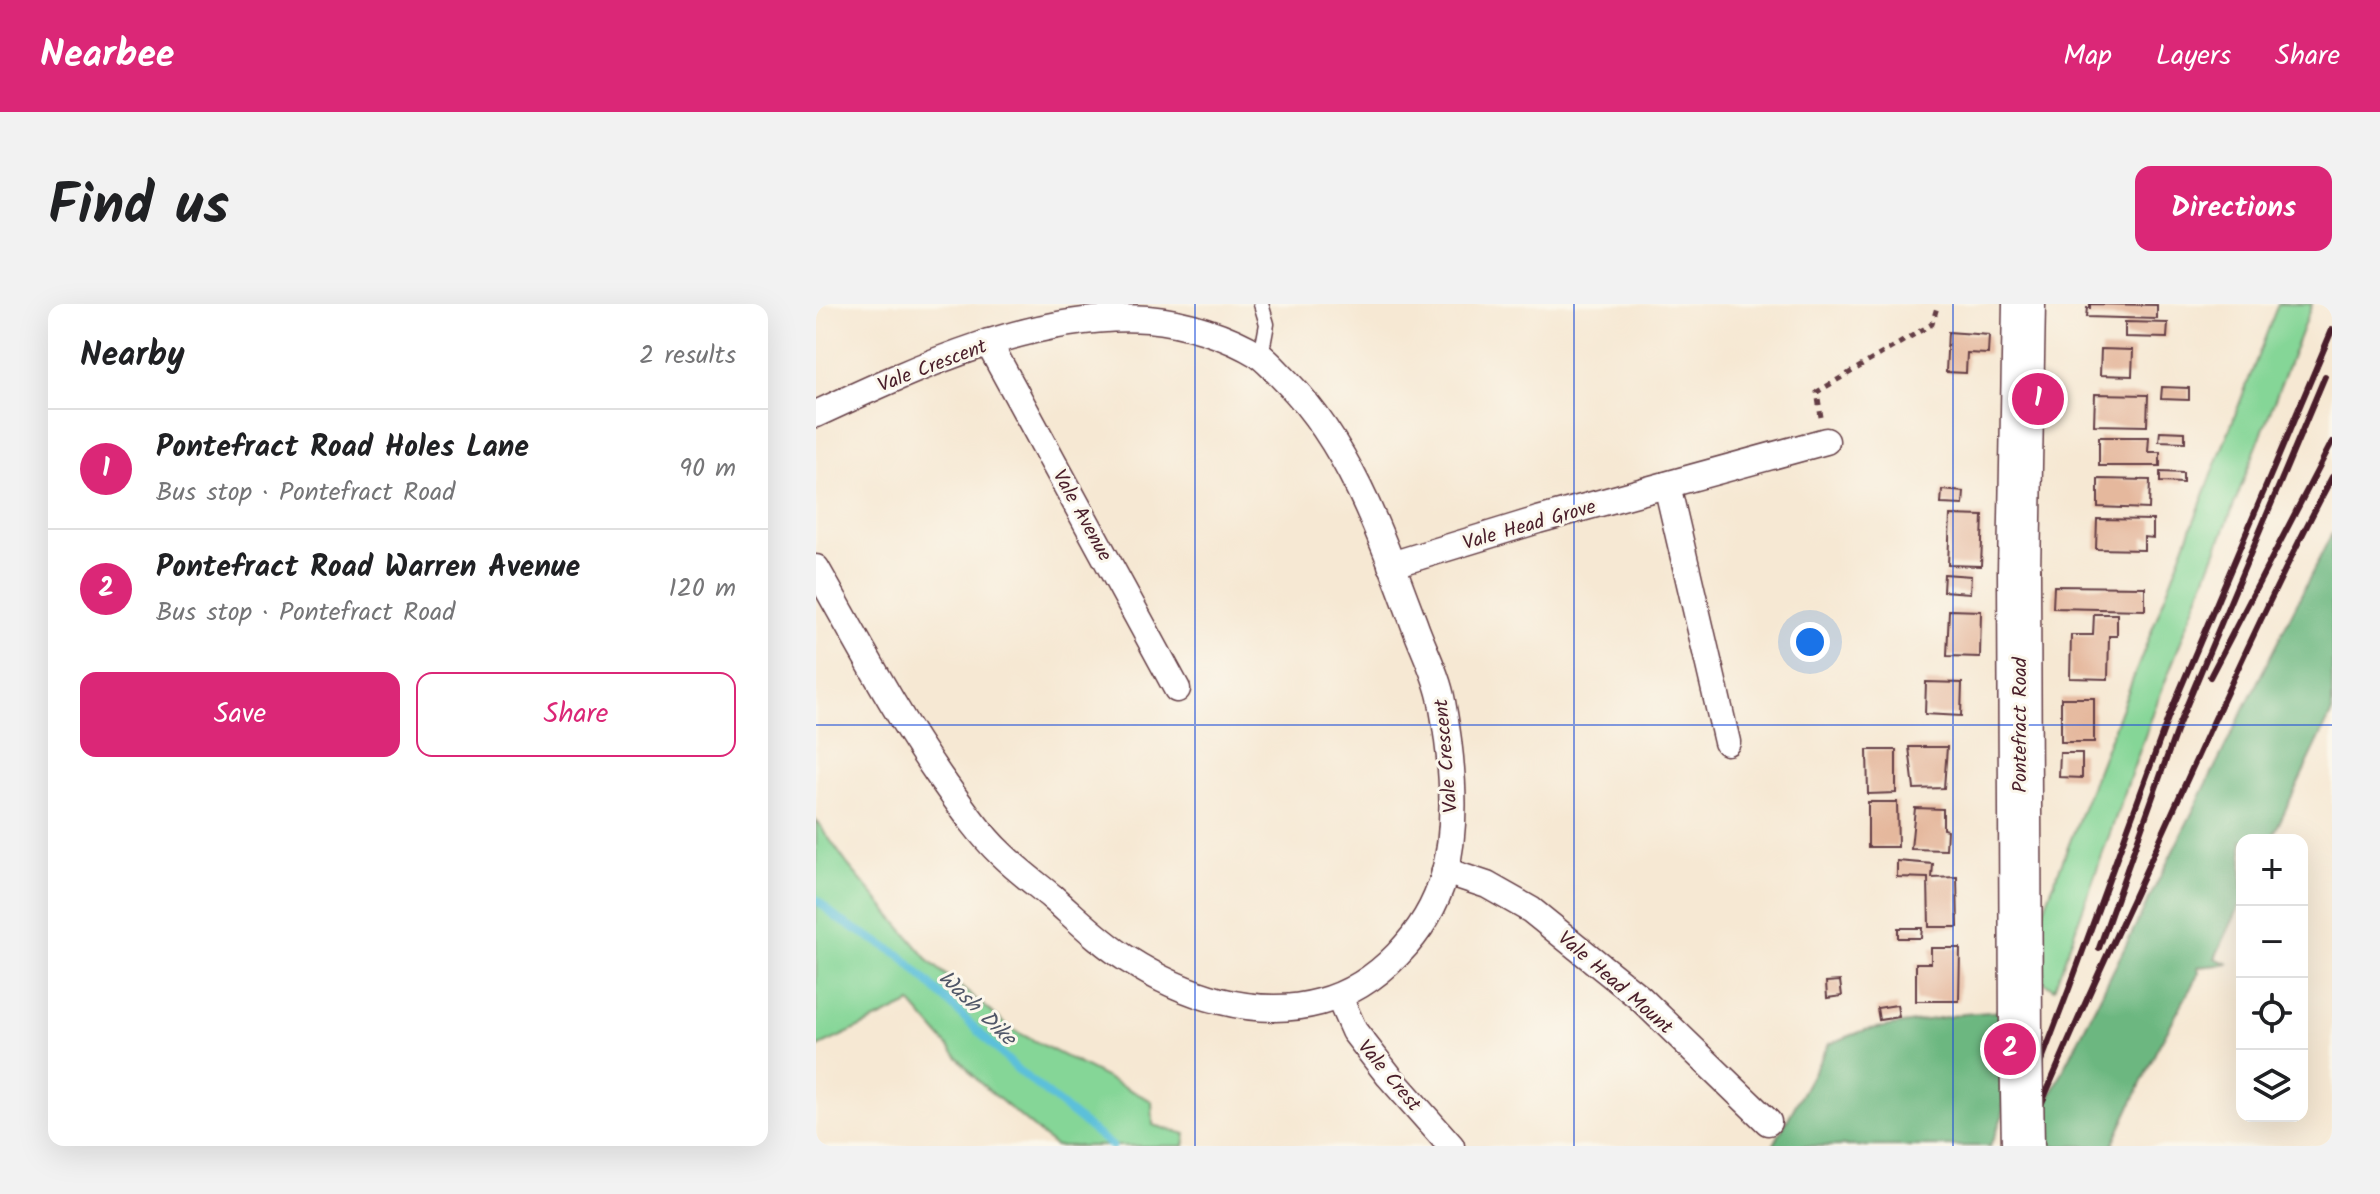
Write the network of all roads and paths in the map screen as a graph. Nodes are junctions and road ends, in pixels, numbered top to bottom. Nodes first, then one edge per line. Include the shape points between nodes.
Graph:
1 (1261, 304) edge
2 (1938, 304) edge
3 (2024, 304) edge
4 (1094, 311) edge
5 (988, 342) junction
6 (1261, 356) junction
7 (816, 414) edge
8 (1826, 441) joint
9 (1667, 485) junction
10 (1391, 565) junction
11 (816, 568) edge
12 (1177, 689) dead end
13 (1727, 742) dead end
14 (1445, 871) junction
15 (1339, 997) junction
16 (1768, 1122) dead end
17 (1451, 1146) edge
18 (2023, 1146) edge

1 - 6 lane via 1267,324
2 - 8 path via 1932,324 1817,392
3 - 18 main road, Pontefract Road, bridge via 2019,572
4 - 5 street, Vale Crescent
4 - 6 street, Vale Crescent via 1212,333
5 - 7 street, Vale Crescent
5 - 12 street, Vale Avenue
6 - 10 street, Vale Crescent via 1306,401 1349,469
8 - 9 street, Vale Head Grove
9 - 10 street, Vale Head Grove
9 - 13 street
10 - 14 street, Vale Crescent via 1442,698 1452,785
11 - 15 street, Vale Crescent via 939,776 998,852 1126,959 1235,1006 1280,1009
14 - 15 street, Vale Crescent via 1436,899 1409,944
14 - 16 street, Vale Head Mount via 1487,885 1531,910 1639,997
15 - 17 street, Vale Crest via 1354,1031

